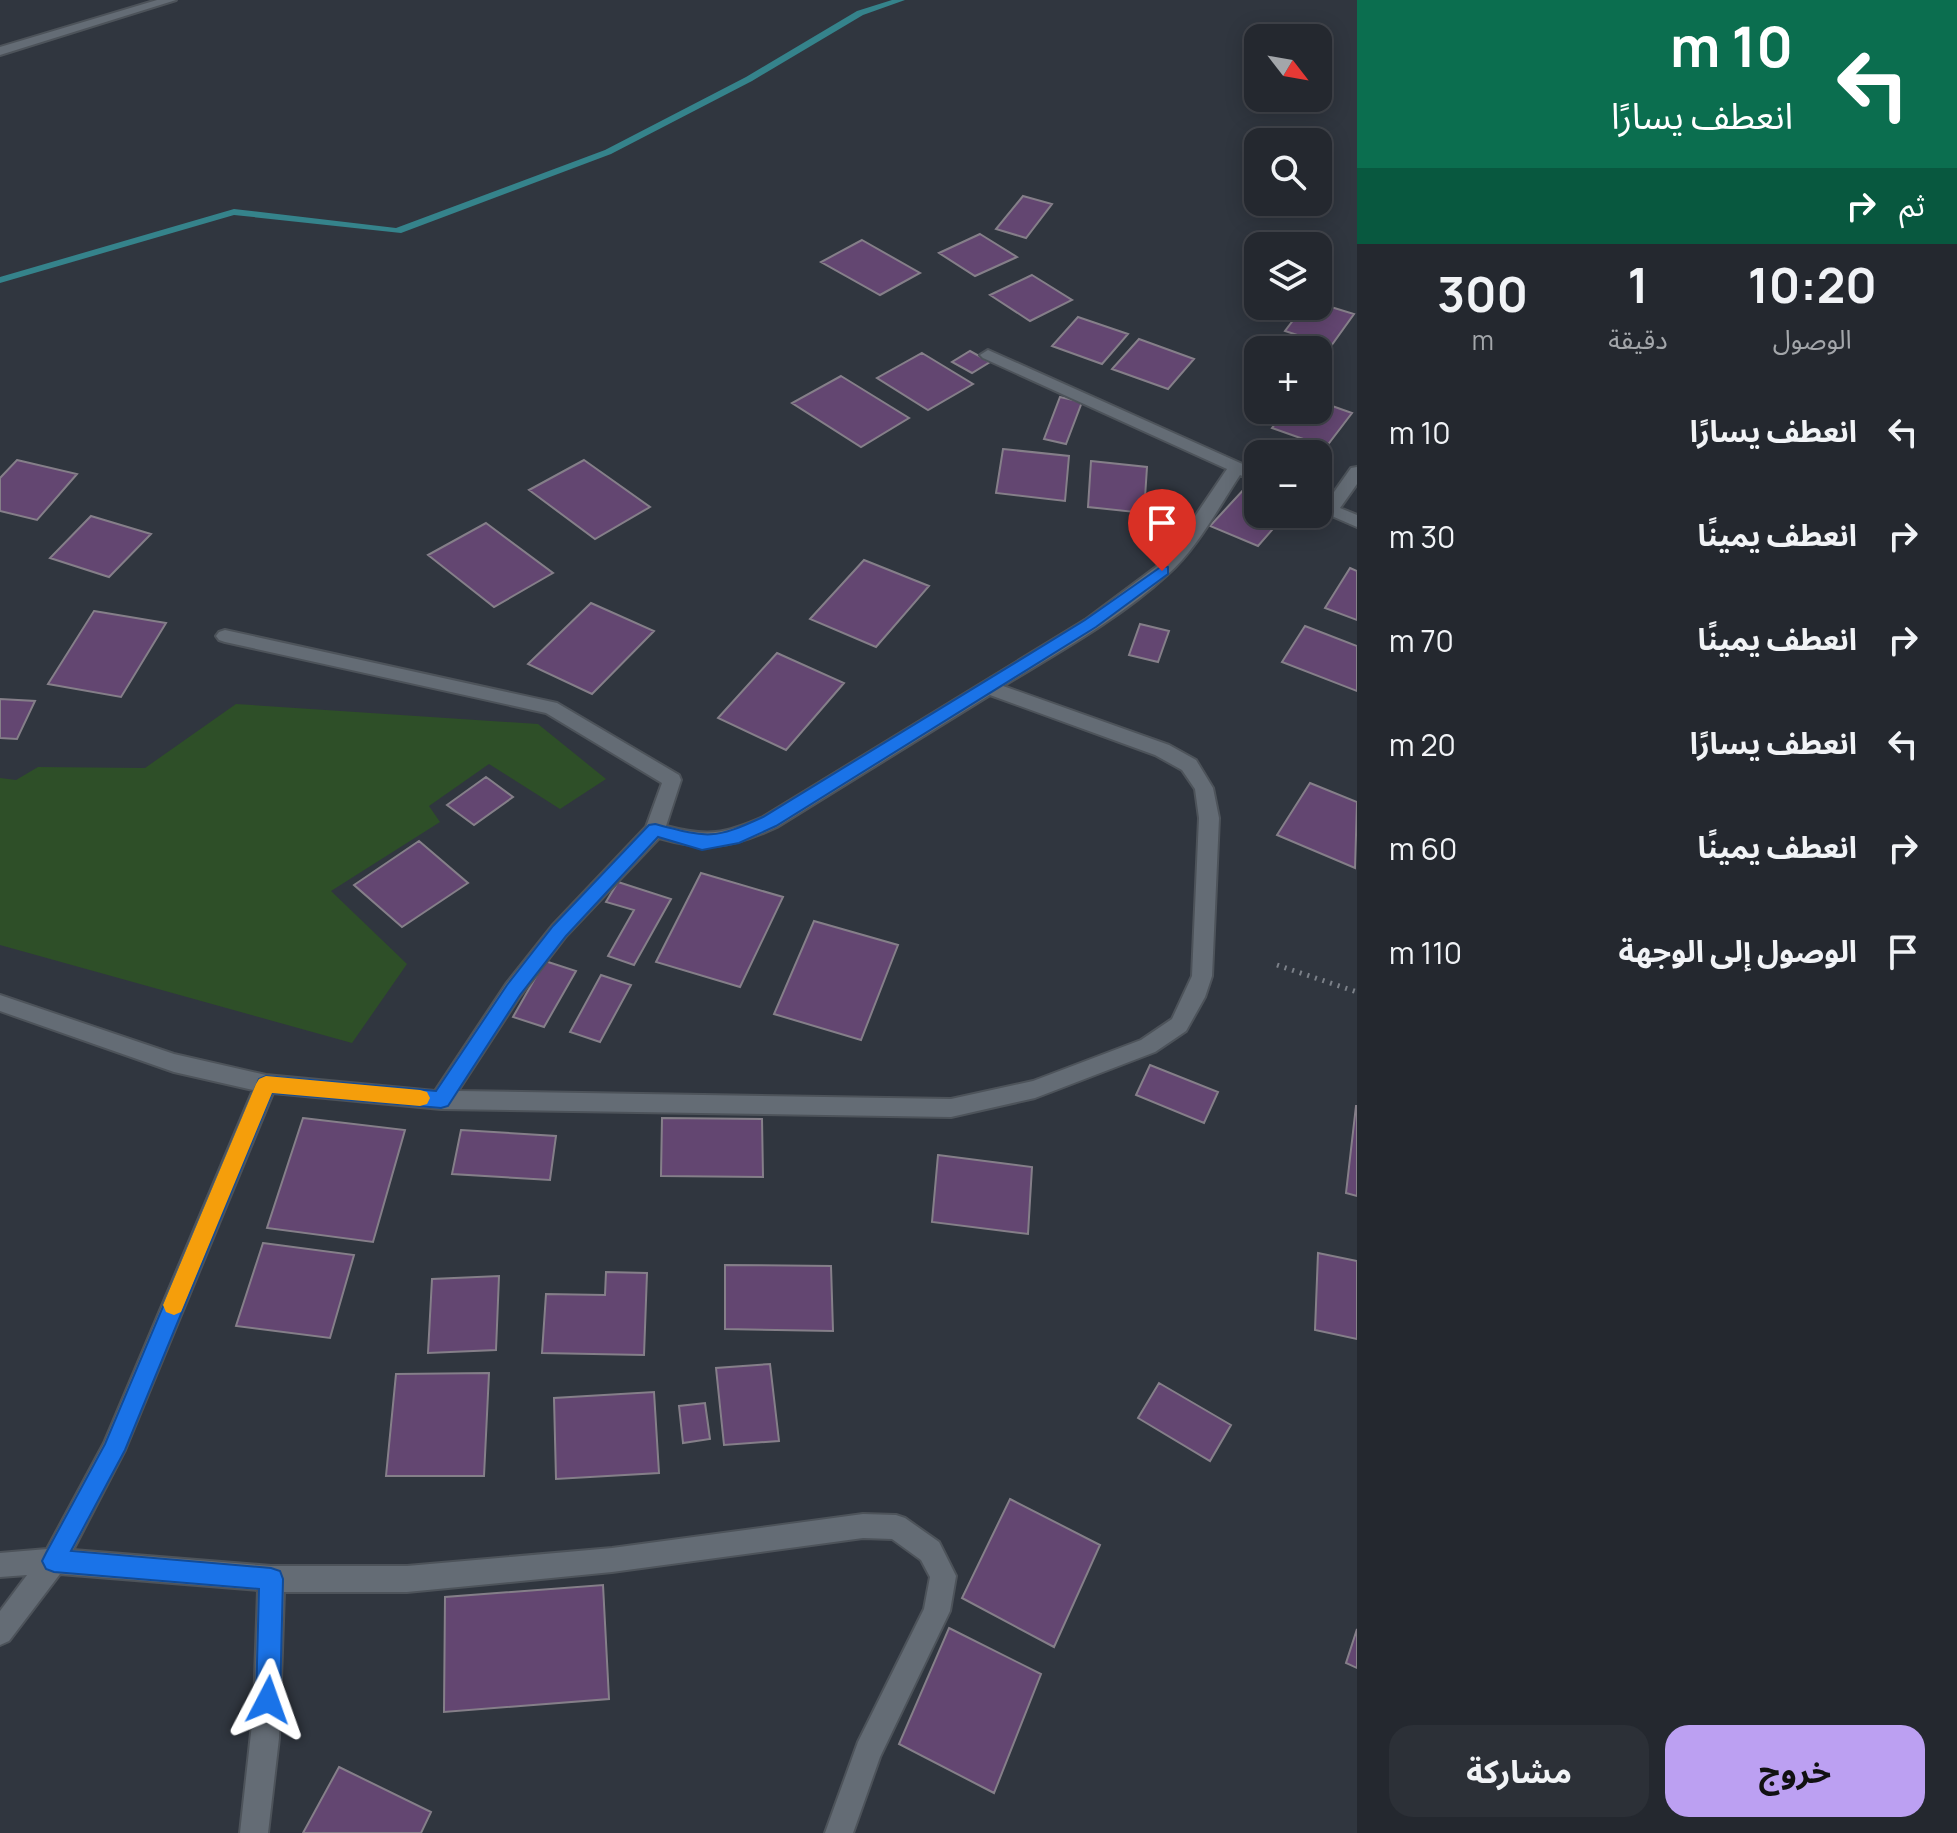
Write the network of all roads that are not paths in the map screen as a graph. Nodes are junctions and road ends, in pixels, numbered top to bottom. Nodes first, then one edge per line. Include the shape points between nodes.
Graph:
1 (170, 0) edge
2 (0, 51) edge
3 (988, 355) dead end
4 (1237, 467) junction
5 (1244, 470) edge
6 (1357, 472) edge
7 (1332, 499) edge
8 (1332, 511) edge
9 (1357, 522) edge
10 (225, 636) dead end
11 (986, 687) junction
12 (655, 830) junction
13 (0, 1003) edge
14 (266, 1084) junction
15 (441, 1100) junction
16 (54, 1561) junction
17 (0, 1565) edge
18 (271, 1579) junction
19 (0, 1632) edge
20 (254, 1833) edge
21 (839, 1833) edge

1 - 2 street
3 - 4 street
4 - 5 street
4 - 11 street via 1162,571 1091,624
6 - 7 street
8 - 9 street
10 - 12 street via 551,708 672,780
11 - 12 street via 781,815 733,838 702,843
11 - 15 street via 1162,750 1189,765 1204,788 1209,818 1202,976 1179,1025 1148,1046 1048,1085 951,1108
12 - 15 street via 559,931
13 - 14 street via 174,1063
14 - 15 street
14 - 16 street via 113,1450
16 - 17 street
16 - 18 street
16 - 19 street
18 - 20 street via 271,1668
18 - 21 street via 407,1579 612,1560 863,1526 896,1527 930,1551 943,1576 937,1611 868,1752

